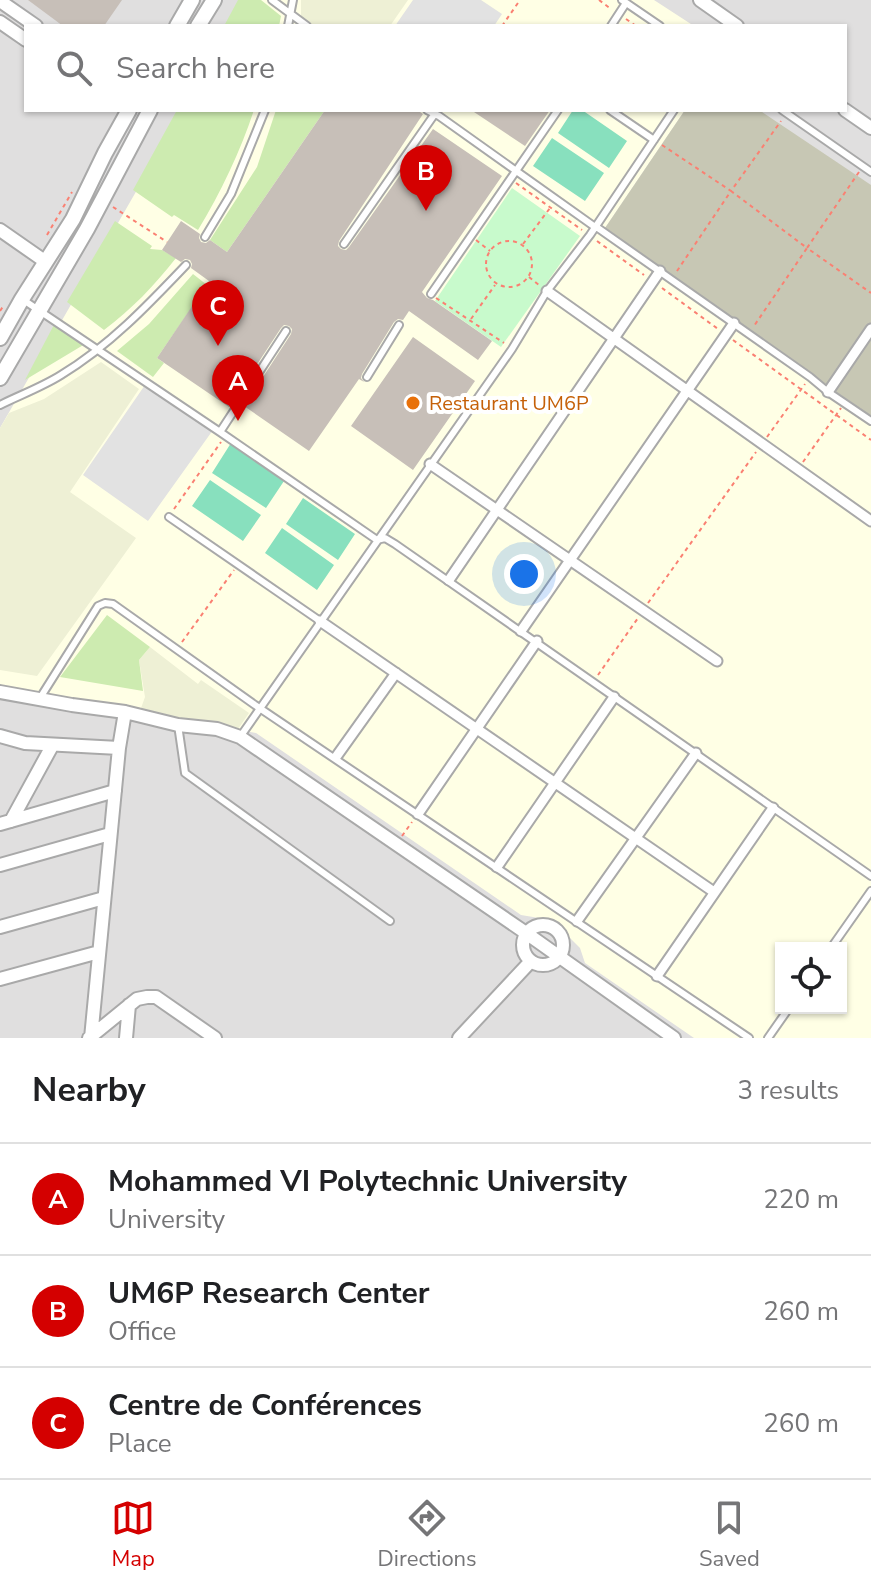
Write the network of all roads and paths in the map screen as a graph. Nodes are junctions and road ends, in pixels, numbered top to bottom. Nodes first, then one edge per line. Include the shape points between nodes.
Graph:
1 (192, 0) edge
2 (214, 0) edge
3 (272, 0) edge
4 (293, 0) edge
5 (520, 0) edge
6 (689, 0) edge
7 (700, 0) edge
8 (0, 1) edge
9 (624, 1) edge
10 (291, 15) junction
11 (0, 22) edge
12 (33, 24) edge
13 (178, 24) edge
14 (199, 24) edge
15 (289, 24) edge
16 (304, 24) edge
17 (503, 24) edge
18 (612, 24) edge
19 (657, 24) edge
20 (721, 24) edge
21 (734, 24) edge
22 (24, 39) edge
23 (847, 103) edge
24 (847, 111) edge
25 (126, 112) edge
26 (149, 112) edge
27 (264, 112) edge
28 (430, 112) edge
29 (557, 112) edge
30 (613, 112) edge
31 (673, 112) edge
32 (784, 112) edge
33 (434, 115) junction
34 (871, 120) edge
35 (871, 128) edge
36 (654, 140) junction
37 (863, 166) junction
38 (517, 172) junction
39 (871, 172) edge
40 (511, 180) junction
41 (76, 185) dead end
42 (731, 191) junction
43 (102, 199) junction
44 (550, 207) junction
45 (595, 227) junction
46 (0, 230) edge
47 (590, 235) junction
48 (205, 237) dead end
49 (472, 237) junction
50 (167, 242) dead end
51 (344, 244) dead end
52 (522, 245) junction
53 (807, 248) junction
54 (490, 251) junction
55 (41, 258) junction
56 (186, 265) dead end
57 (660, 271) junction
58 (528, 277) junction
59 (671, 279) junction
60 (496, 283) junction
61 (547, 291) junction
62 (871, 293) edge
63 (431, 294) joint
64 (15, 300) junction
65 (0, 311) edge
66 (39, 311) junction
67 (471, 320) junction
68 (734, 323) junction
69 (399, 325) dead end
70 (871, 329) edge
71 (286, 331) dead end
72 (749, 333) junction
73 (0, 338) edge
74 (614, 339) junction
75 (512, 349) junction
76 (97, 350) junction
77 (367, 377) dead end
78 (810, 377) junction
79 (0, 378) edge
80 (687, 391) junction
81 (828, 392) junction
82 (844, 403) junction
83 (0, 405) edge
84 (871, 421) edge
85 (223, 434) junction
86 (762, 444) junction
87 (430, 464) junction
88 (798, 469) junction
89 (497, 510) junction
90 (169, 517) joint
91 (871, 521) edge
92 (377, 540) junction
93 (570, 560) junction
94 (239, 564) junction
95 (449, 580) junction
96 (643, 610) junction
97 (320, 621) junction
98 (521, 631) junction
99 (537, 641) junction
100 (177, 650) junction
101 (717, 661) dead end
102 (396, 673) junction
103 (593, 682) junction
104 (0, 692) edge
105 (614, 697) junction
106 (40, 698) junction
107 (260, 708) junction
108 (125, 712) junction
109 (178, 725) junction
110 (476, 729) junction
111 (240, 737) junction
112 (1, 738) edge
113 (52, 746) junction
114 (119, 748) junction
115 (696, 753) junction
116 (336, 757) junction
117 (555, 783) junction
118 (115, 791) junction
119 (773, 808) junction
120 (418, 814) junction
121 (6, 823) edge
122 (110, 834) junction
123 (636, 838) junction
124 (396, 843) junction
125 (0, 865) edge
126 (497, 867) junction
127 (871, 876) edge
128 (871, 891) edge
129 (714, 892) junction
130 (104, 898) junction
131 (390, 921) dead end
132 (577, 921) junction
133 (0, 927) edge
134 (526, 933) junction
135 (835, 942) edge
136 (99, 952) junction
137 (559, 957) junction
138 (531, 961) junction
139 (657, 976) junction
140 (0, 979) edge
141 (129, 1005) junction
142 (785, 1014) edge
143 (90, 1037) edge
144 (126, 1038) edge
145 (215, 1038) edge
146 (459, 1038) edge
147 (674, 1038) edge
148 (749, 1038) edge
149 (768, 1038) edge

1 - 13 street
2 - 14 street
3 - 10 lane
4 - 10 lane
5 - 17 path
6 - 20 street
7 - 21 street
8 - 12 street
9 - 18 lane
9 - 19 lane
10 - 15 lane
10 - 16 lane
11 - 22 street
23 - 34 street
24 - 35 street
25 - 55 street via 73,219
26 - 43 street
27 - 48 lane via 231,194
28 - 33 lane
29 - 38 lane
30 - 36 lane
31 - 36 lane
32 - 37 lane
32 - 42 path
33 - 38 lane
33 - 51 lane
36 - 42 path
36 - 45 lane
37 - 39 lane
37 - 53 path
38 - 40 lane
38 - 45 lane
40 - 44 path
40 - 49 lane
41 - 55 path
42 - 53 path
42 - 59 path
43 - 50 path
43 - 66 street
44 - 47 path
44 - 52 path
45 - 47 lane
45 - 57 lane
46 - 55 street
47 - 61 lane
49 - 54 path
49 - 63 lane
52 - 54 path via 504,241
52 - 58 path via 531,258
53 - 62 path
53 - 72 path
54 - 60 path via 487,271
55 - 64 street
56 - 76 lane
57 - 59 lane
57 - 74 street
58 - 60 path via 517,286
58 - 61 path
59 - 68 lane
60 - 67 path
61 - 74 street
61 - 75 lane
63 - 67 path
64 - 65 path
64 - 66 lane
64 - 73 street
66 - 76 lane
66 - 79 street
67 - 75 path
68 - 72 lane
68 - 80 street
69 - 77 lane
70 - 81 street
71 - 85 lane
72 - 78 lane
74 - 80 street
74 - 89 street
75 - 87 lane
76 - 83 lane
76 - 85 lane
78 - 81 lane
78 - 86 path
80 - 86 street
80 - 93 street
81 - 82 lane
82 - 84 lane
82 - 88 path
85 - 90 path
85 - 92 lane
86 - 88 street
86 - 96 path
87 - 89 street
87 - 92 lane
88 - 91 street
89 - 93 street
89 - 95 street
90 - 94 lane
92 - 95 lane via 389,540
92 - 97 lane
93 - 96 street
93 - 98 street
94 - 97 lane
94 - 100 path
95 - 98 lane
96 - 101 street
96 - 103 path
97 - 102 street
97 - 107 lane
98 - 99 lane
99 - 103 lane
99 - 110 street
100 - 106 lane via 105,603 98,606
100 - 107 lane
102 - 110 street
102 - 116 street
103 - 105 lane
104 - 106 street
105 - 115 lane
105 - 117 street
106 - 108 street
107 - 111 lane
107 - 116 lane
108 - 109 street
108 - 114 street
109 - 111 street
109 - 131 lane via 185,773
110 - 117 street
110 - 120 street
111 - 124 street
112 - 113 street
113 - 114 street
113 - 121 street
114 - 118 street
115 - 119 lane
115 - 123 street
116 - 120 lane
117 - 123 street
117 - 126 street
118 - 121 street
118 - 122 street
119 - 127 lane
119 - 129 street
120 - 124 path
120 - 126 lane
122 - 125 street
122 - 130 street
123 - 129 street
123 - 132 street
124 - 134 street
126 - 132 lane
128 - 135 lane
129 - 139 street
130 - 133 street
130 - 136 street
132 - 139 lane
134 - 137 street
134 - 137 street via 542,925 554,928 563,945
134 - 138 street via 523,948
136 - 140 street
136 - 143 street
137 - 138 street via 549,964
137 - 147 street
138 - 146 street
139 - 148 lane
141 - 143 street
141 - 144 street
141 - 145 street via 156,997
142 - 149 lane

